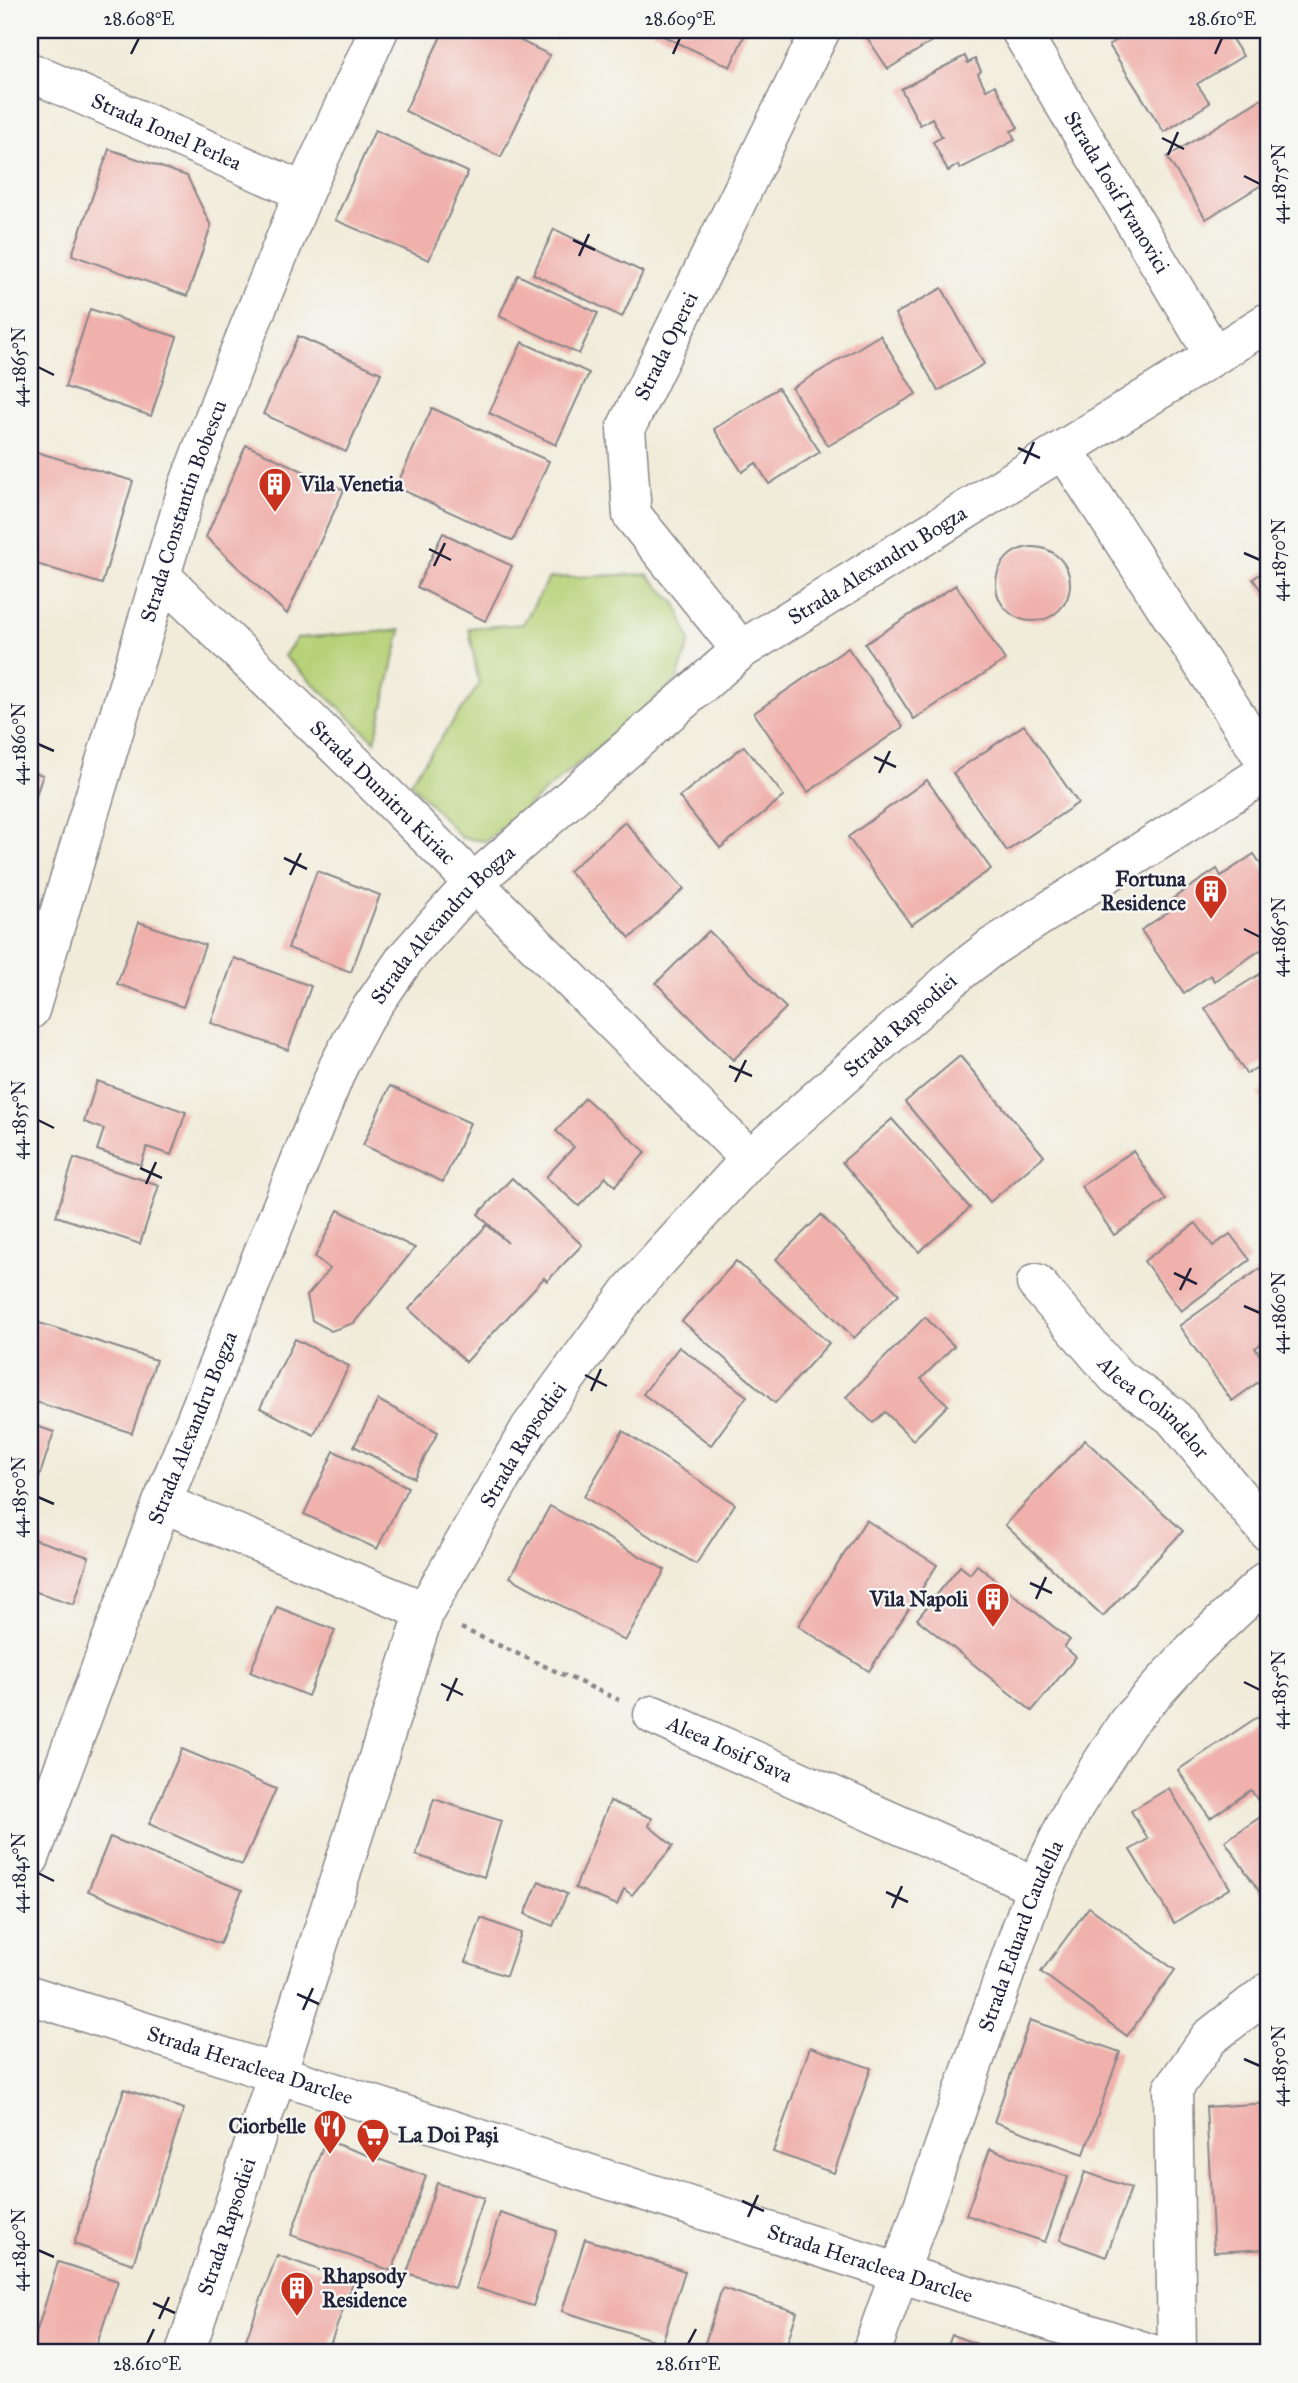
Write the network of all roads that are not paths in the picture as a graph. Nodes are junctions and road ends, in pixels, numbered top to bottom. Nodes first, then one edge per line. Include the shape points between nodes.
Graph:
1 (379, 30) edge
2 (821, 30) edge
3 (1020, 30) edge
4 (30, 72) edge
5 (304, 192) junction
6 (1268, 322) edge
7 (1214, 355) junction
8 (1064, 450) junction
9 (162, 576) junction
10 (741, 650) junction
11 (1268, 765) edge
12 (1268, 771) edge
13 (473, 883) junction
14 (30, 1010) edge
15 (750, 1159) junction
16 (1036, 1283) dead end
17 (162, 1503) junction
18 (1268, 1532) edge
19 (1268, 1579) edge
20 (425, 1611) junction
21 (653, 1715) road end
22 (30, 1858) edge
23 (1036, 1886) junction
24 (1268, 1992) edge
25 (30, 1995) edge
26 (277, 2074) junction
27 (898, 2273) junction
28 (185, 2353) edge
29 (871, 2353) edge
30 (1150, 2353) edge
31 (1177, 2353) edge

1 - 5 street, Strada Constantin Bobescu
2 - 10 street, Strada Operei via 626,428 632,515
3 - 7 street, Strada Iosif Ivanovici
4 - 5 street, Strada Ionel Perlea
5 - 9 street, Strada Constantin Bobescu via 188,486
6 - 7 street, Strada Alexandru Bogza
7 - 8 street, Strada Alexandru Bogza
8 - 10 street, Strada Alexandru Bogza
8 - 11 street
9 - 13 street, Strada Dumitru Kiriac
9 - 14 street, Strada Constantin Bobescu
10 - 13 street, Strada Alexandru Bogza
12 - 15 street, Strada Rapsodiei via 992,947
13 - 15 street, Strada Dumitru Kiriac
13 - 17 street, Strada Alexandru Bogza via 405,959 363,1020 338,1067
15 - 20 street, Strada Rapsodiei via 631,1290 530,1429
16 - 18 street, Aleea Colindelor via 1116,1377 1172,1416
17 - 20 street
17 - 22 street, Strada Alexandru Bogza
19 - 23 street, Strada Eduard Caudella via 1194,1649 1127,1723 1075,1805
20 - 26 street, Strada Rapsodiei
21 - 23 street, Aleea Iosif Sava
23 - 27 street, Strada Eduard Caudella
24 - 31 street via 1209,2038 1173,2089
25 - 26 street, Strada Heracleea Darclee
26 - 27 street, Strada Heracleea Darclee
26 - 28 street, Strada Rapsodiei
27 - 29 street, Strada Eduard Caudella
27 - 30 street, Strada Heracleea Darclee

